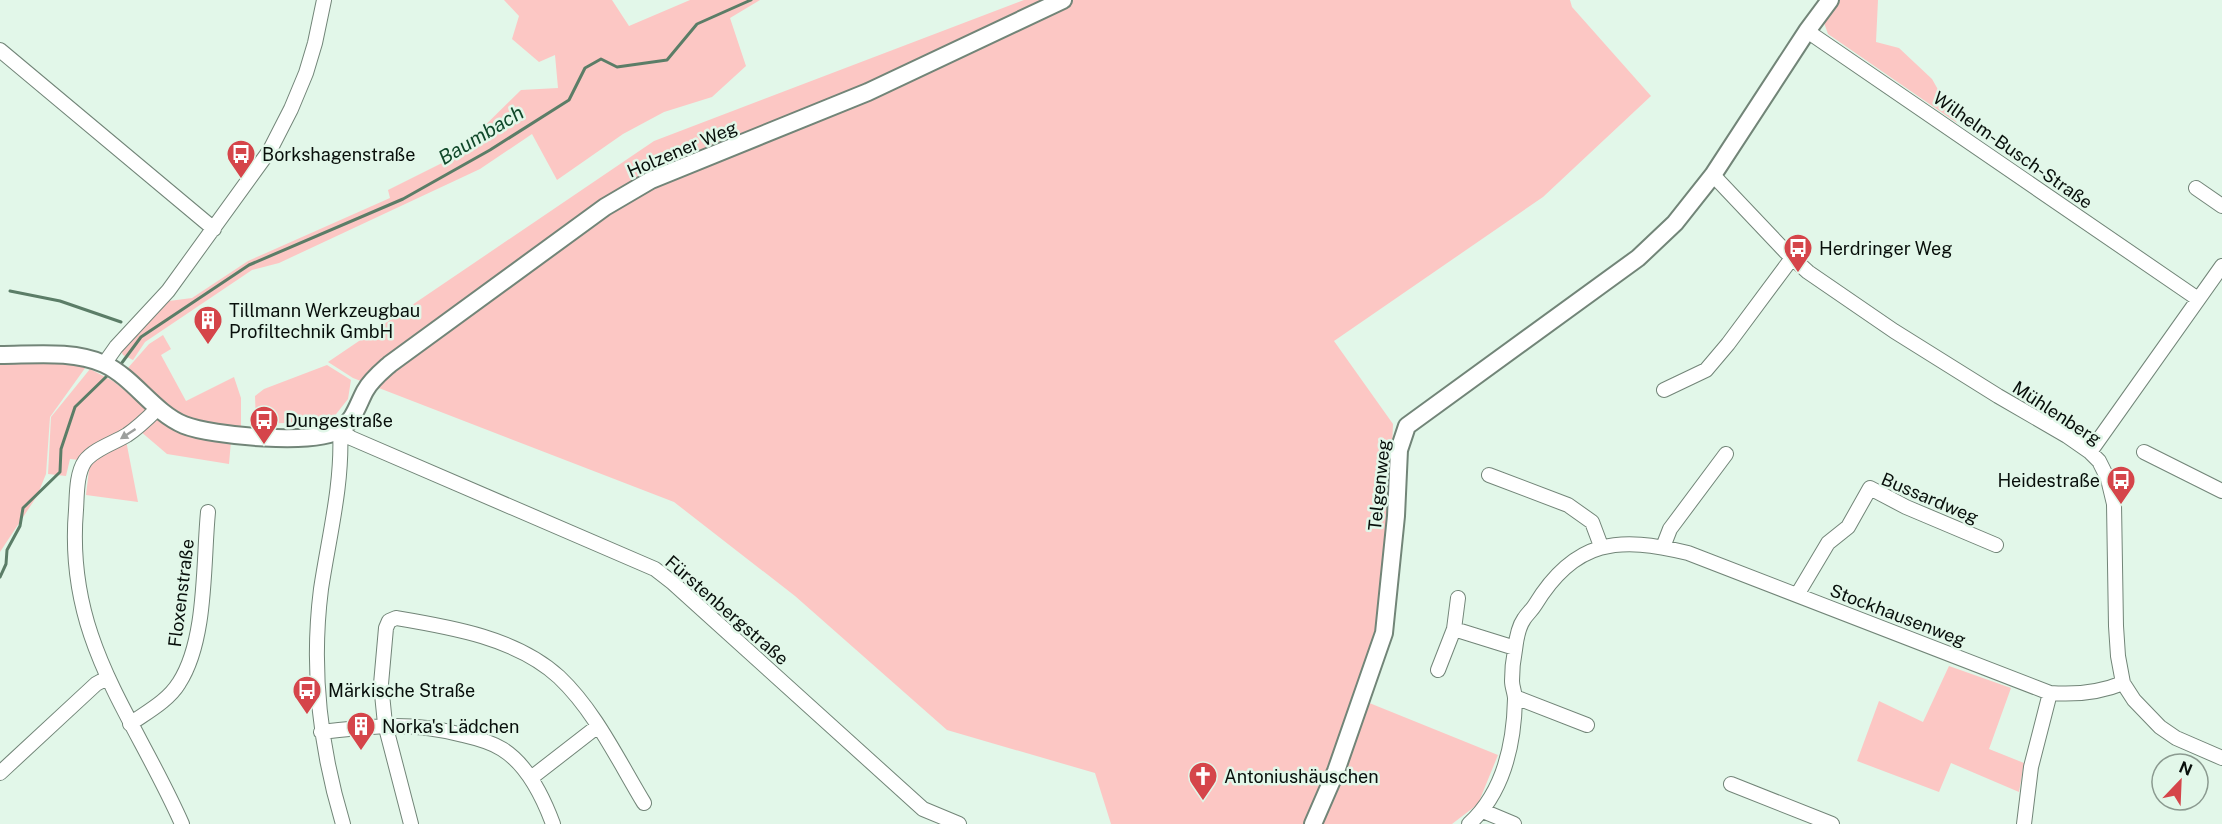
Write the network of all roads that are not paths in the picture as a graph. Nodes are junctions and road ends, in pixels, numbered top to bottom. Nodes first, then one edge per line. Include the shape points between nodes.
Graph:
1 (324, 0) edge
2 (1063, 0) edge
3 (1830, 0) edge
4 (1808, 31) junction
5 (0, 50) edge
6 (1713, 175) junction
7 (2196, 188) dead end
8 (2222, 206) edge
9 (214, 229) junction
10 (1792, 258) junction
11 (2221, 268) edge
12 (2198, 298) junction
13 (0, 355) edge
14 (104, 364) junction
15 (1664, 390) dead end
16 (158, 408) junction
17 (340, 430) junction
18 (2090, 452) junction
19 (2144, 452) dead end
20 (1726, 454) dead end
21 (1489, 475) dead end
22 (2222, 491) edge
23 (208, 512) dead end
24 (1996, 545) dead end
25 (1601, 546) junction
26 (1663, 547) junction
27 (1797, 595) junction
28 (1458, 598) dead end
29 (1454, 629) junction
30 (1515, 648) junction
31 (1438, 669) dead end
32 (107, 678) junction
33 (2123, 683) junction
34 (2050, 693) junction
35 (1515, 697) junction
36 (130, 724) junction
37 (385, 724) junction
38 (1587, 725) dead end
39 (598, 726) junction
40 (321, 732) junction
41 (2222, 758) edge
42 (0, 773) edge
43 (531, 778) junction
44 (1731, 784) dead end
45 (644, 803) dead end
46 (1483, 811) junction
47 (182, 824) edge
48 (343, 824) edge
49 (411, 824) edge
50 (553, 824) edge
51 (958, 824) edge
52 (1313, 824) edge
53 (1469, 824) edge
54 (1514, 824) edge
55 (1832, 824) edge
56 (2024, 824) edge

1 - 9 street via 311,60 291,109 265,157
2 - 17 main road, Holzener Weg via 868,92 676,169 625,194 390,364 366,389 349,422
3 - 4 main road
4 - 6 main road
4 - 12 street, Wilhelm-Busch-Straße
5 - 9 street
6 - 10 street, Mühlenberg
6 - 52 main road, Telgenweg via 1675,223 1638,258 1407,426 1399,450 1384,633 1336,771
7 - 8 street
9 - 14 street via 158,303
10 - 15 street via 1706,370
10 - 18 street, Mühlenberg via 1894,331
11 - 12 street
12 - 18 street
13 - 14 main road via 73,356
14 - 16 main road
16 - 17 main road via 183,425 219,434 312,436
16 -> 32 street via 135,429 93,453 84,462 79,478 74,549 79,592
17 - 40 street via 337,491 318,627
17 - 51 street, Fürstenbergstraße via 655,569 923,809
18 - 33 street, Mühlenberg via 2108,479 2113,498 2117,646
19 - 22 street
20 - 26 street via 1670,529
21 - 25 street via 1568,505 1592,522
23 - 36 street, Floxenstraße via 200,612 190,660 178,685 166,698
24 - 27 street, Bussardweg via 1870,488 1848,527 1828,543
25 - 26 street, Stockhausenweg via 1624,543
25 - 30 street, Stockhausenweg via 1546,585 1522,621
26 - 27 street, Stockhausenweg via 1712,561
27 - 34 street, Stockhausenweg
28 - 29 street
29 - 30 street
29 - 31 street
30 - 35 street, Stockhausenweg
32 - 36 street
32 - 42 street
33 - 34 street, Stockhausenweg via 2103,691
33 - 41 street, Mühlenberg via 2160,728
34 - 56 street via 2031,767
35 - 38 street
35 - 46 street, Stockhausenweg via 1505,770
36 - 47 street
37 - 39 street via 381,684 386,628 396,618 474,633 505,644 564,682
37 - 40 street
37 - 43 street via 446,730 488,742 514,759
37 - 49 street
39 - 43 street
39 - 45 street
40 - 48 street
43 - 50 street
44 - 55 street
46 - 53 street, Stockhausenweg
46 - 54 street

